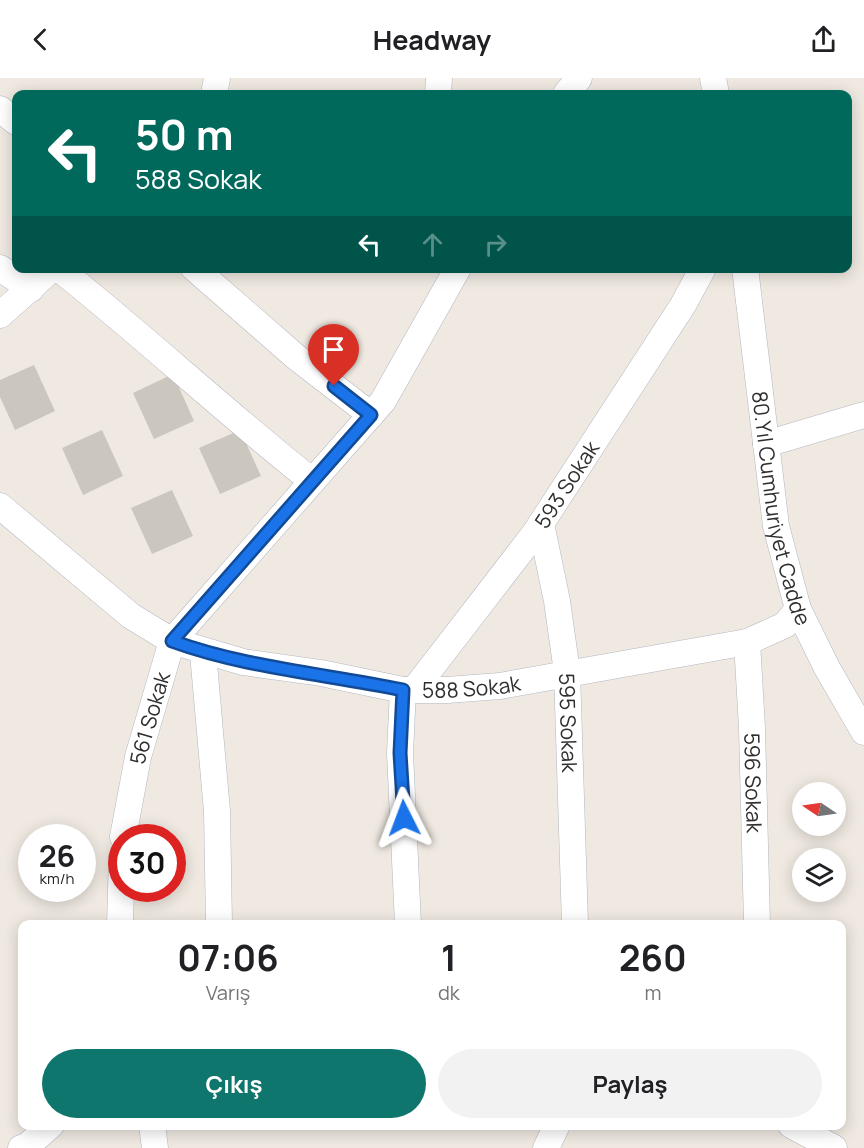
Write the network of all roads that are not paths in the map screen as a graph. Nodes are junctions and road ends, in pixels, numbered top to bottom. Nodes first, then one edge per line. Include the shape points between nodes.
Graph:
1 (0, 109) edge
2 (12, 119) edge
3 (0, 268) edge
4 (48, 273) edge
5 (64, 273) edge
6 (200, 273) edge
7 (455, 273) edge
8 (700, 273) edge
9 (746, 273) edge
10 (31, 289) junction
11 (0, 315) edge
12 (371, 415) junction
13 (864, 415) edge
14 (766, 444) junction
15 (312, 481) junction
16 (0, 506) edge
17 (541, 524) junction
18 (798, 609) junction
19 (172, 641) junction
20 (747, 642) junction
21 (203, 652) junction
22 (567, 672) junction
23 (409, 690) junction
24 (864, 732) edge
25 (125, 824) edge
26 (121, 902) edge
27 (120, 920) edge
28 (219, 920) edge
29 (408, 920) edge
30 (576, 920) edge
31 (757, 920) edge
32 (45, 1130) edge
33 (153, 1130) edge
34 (555, 1130) edge
35 (800, 1130) edge
36 (21, 1148) edge
37 (155, 1148) edge
38 (546, 1148) edge
39 (834, 1148) edge

1 - 2 street
3 - 10 street
4 - 10 street
5 - 15 street via 237,422
6 - 12 street
7 - 12 street, 561 Sokak via 383,401
8 - 17 street, 593 Sokak
9 - 14 street, 80.Yıl Cumhuriyet Cadde
10 - 11 street
12 - 15 street, 561 Sokak
13 - 14 street
14 - 18 street, 80.Yıl Cumhuriyet Cadde via 776,526
15 - 19 street, 561 Sokak
16 - 19 street, 588 Sokak via 131,616
17 - 22 street, 595 Sokak
17 - 23 street, 593 Sokak
18 - 20 street, 588 Sokak via 785,625
18 - 24 street, 80.Yıl Cumhuriyet Cadde
19 - 21 street, 588 Sokak
19 - 25 street, 561 Sokak via 138,757
20 - 22 street, 588 Sokak
20 - 31 street, 596 Sokak
21 - 23 street, 588 Sokak
21 - 28 street via 217,811
22 - 23 street, 588 Sokak via 500,686
22 - 30 street, 595 Sokak
23 - 29 street via 400,753
26 - 27 street
32 - 36 street
33 - 37 street
34 - 38 street
35 - 39 street

